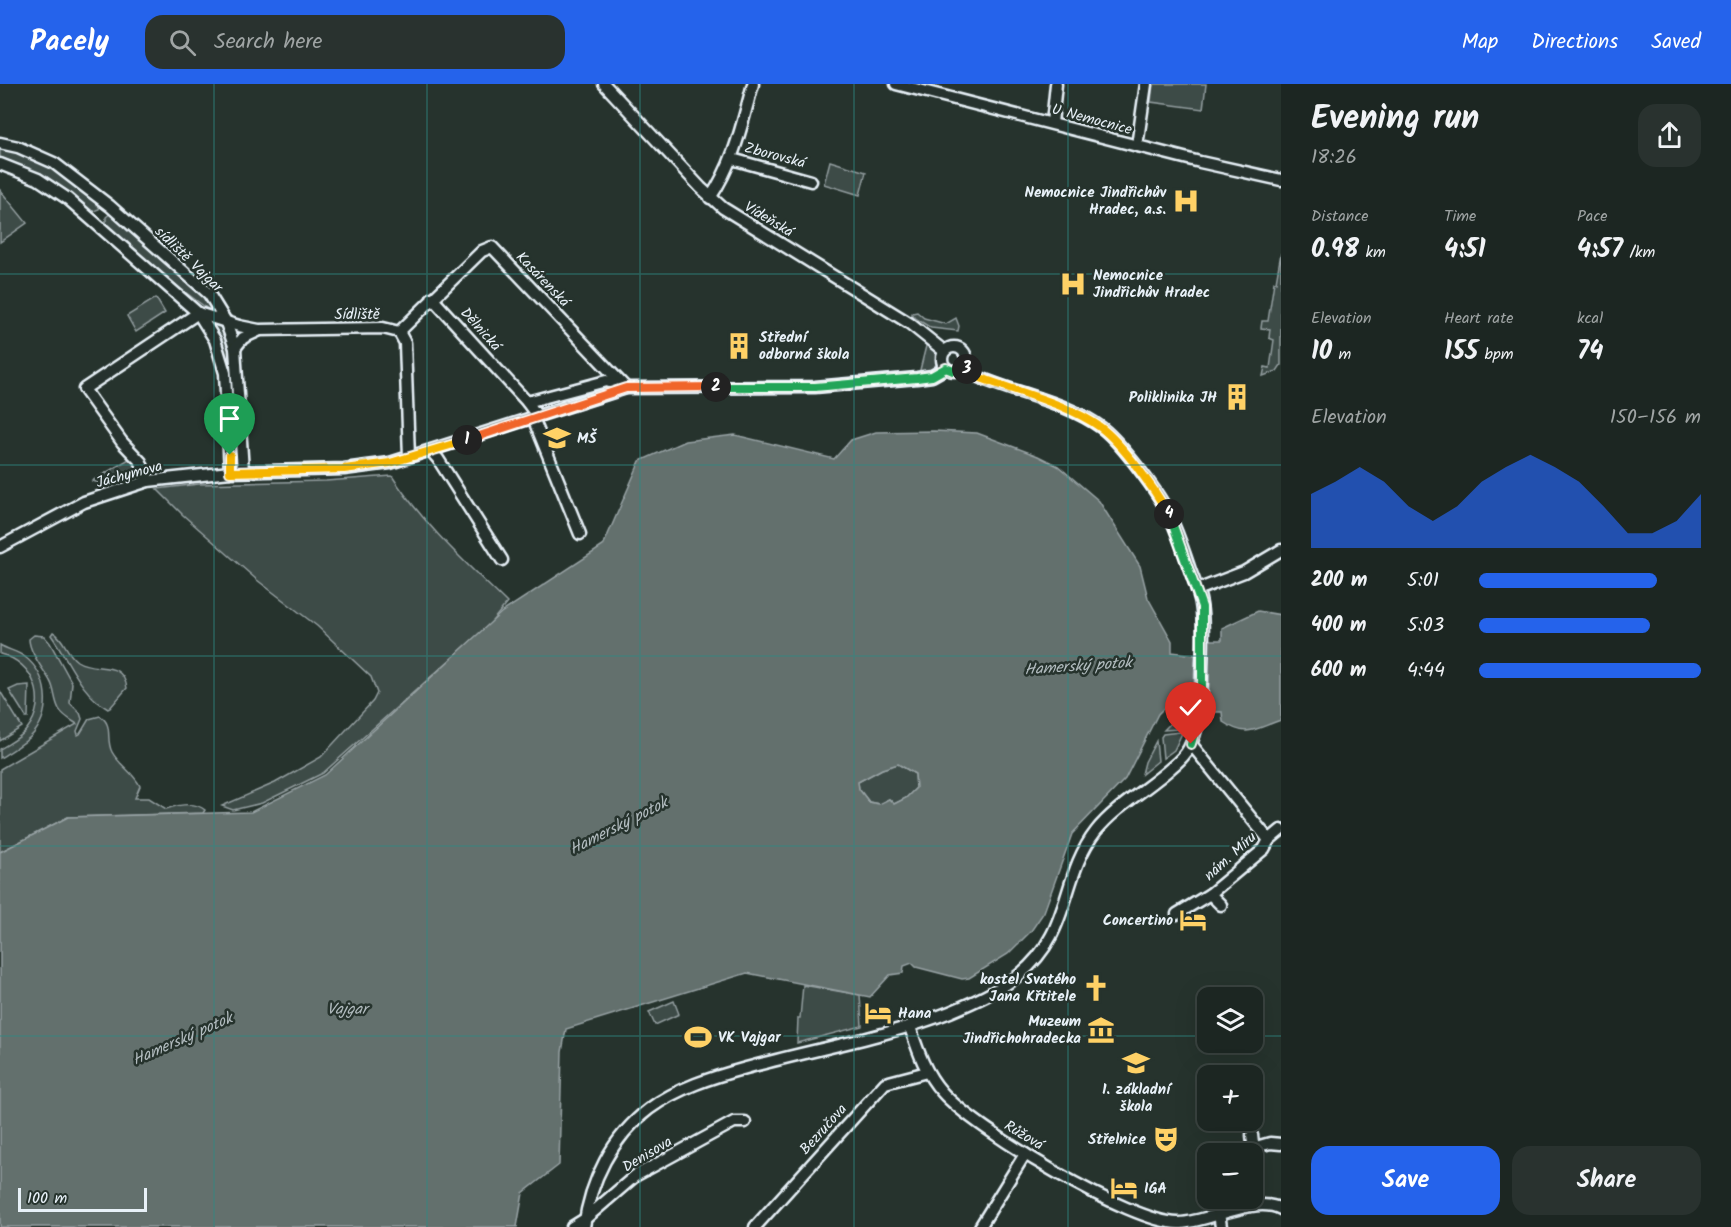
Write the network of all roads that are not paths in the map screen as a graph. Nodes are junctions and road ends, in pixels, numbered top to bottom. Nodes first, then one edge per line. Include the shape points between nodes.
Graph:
1 (604, 84) edge
2 (753, 84) edge
3 (1056, 84) edge
4 (1146, 84) edge
5 (903, 85) edge
6 (1052, 123) junction
7 (0, 142) edge
8 (1137, 146) junction
9 (732, 159) junction
10 (0, 164) edge
11 (1281, 180) edge
12 (811, 181) dead end
13 (710, 198) junction
14 (110, 206) junction
15 (95, 222) junction
16 (432, 298) junction
17 (198, 313) junction
18 (225, 320) junction
19 (259, 330) junction
20 (399, 332) junction
21 (235, 348) junction
22 (944, 351) junction
23 (964, 366) junction
24 (946, 368) junction
25 (626, 388) junction
26 (527, 402) junction
27 (536, 418) junction
28 (431, 451) junction
29 (409, 457) junction
30 (243, 471) junction
31 (230, 472) junction
32 (148, 481) junction
33 (580, 534) dead end
34 (0, 547) edge
35 (1281, 550) edge
36 (502, 560) dead end
37 (1197, 591) junction
38 (1191, 744) junction
39 (1281, 830) edge
40 (1281, 838) edge
41 (1269, 840) junction
42 (1210, 894) junction
43 (1221, 905) dead end
44 (1177, 914) dead end
45 (910, 1027) junction
46 (927, 1072) junction
47 (745, 1122) dead end
48 (1252, 1135) dead end
49 (1253, 1143) edge
50 (1281, 1144) edge
51 (1263, 1145) edge
52 (1025, 1154) junction
53 (1263, 1205) edge
54 (1279, 1206) edge
55 (1228, 1209) edge
56 (1219, 1213) junction
57 (584, 1223) edge
58 (572, 1227) edge
59 (755, 1227) edge
60 (980, 1227) edge
61 (1221, 1227) edge

1 - 13 street, Vídeňská
2 - 9 street, Zborovská
3 - 6 street
4 - 8 street
5 - 6 street, U Nemocnice
6 - 8 street, U Nemocnice
7 - 14 street, sídliště Vajgar via 54,162
8 - 11 street, U Nemocnice
9 - 12 street, Zborovská
9 - 13 street, Zborovská
10 - 15 street, sídliště Vajgar via 38,179
13 - 22 street, Vídeňská via 909,323
14 - 15 street
14 - 18 street, sídliště Vajgar via 209,294
15 - 17 street, sídliště Vajgar
16 - 20 street
16 - 25 street, Kasárenská via 482,251 492,247
16 - 26 street, Dělnická
17 - 18 street, Sídliště
17 - 31 street, sídliště Vajgar via 215,340 225,373
17 - 32 street via 84,389 141,462
18 - 19 street, Sídliště
18 - 21 street, sídliště Vajgar
19 - 20 street, Sídliště via 382,328
19 - 21 street via 243,338
20 - 29 street, Sídliště via 405,343
21 - 30 street, sídliště Vajgar
22 - 23 street, Vídeňská via 951,347 962,350 966,356
22 - 24 street via 941,358
23 - 24 street via 953,371
23 - 37 street, Vídeňská via 971,374 1102,428 1145,478 1170,516
24 - 25 street, Jáchymova via 932,376 815,387
25 - 26 street via 606,381
25 - 27 street, Jáchymova
26 - 27 street, Dělnická
27 - 28 street, Jáchymova
27 - 33 street, Dělnická
28 - 29 street, Jáchymova
28 - 36 street
29 - 30 street, Jáchymova via 344,469
30 - 31 street, Jáchymova
31 - 32 street, Jáchymova
32 - 34 street, Jáchymova via 84,502
35 - 37 street via 1244,572
37 - 38 street, Vídeňská via 1202,607 1202,692
38 - 41 street
38 - 45 street via 1175,764 1095,832 1080,857 1054,932 1035,961 978,1000
39 - 41 street, nám. Míru
40 - 41 street
41 - 42 street, nám. Míru via 1264,849
42 - 43 street, nám. Míru
42 - 44 street
45 - 46 street, Růžová
45 - 57 street via 730,1073 664,1099 636,1120 606,1157 589,1198
46 - 52 street, Růžová via 963,1112
46 - 59 street, Bezručova via 885,1083
47 - 57 street, Denisova via 734,1122 635,1176
48 - 49 street
50 - 51 street
52 - 56 street, Růžová via 1118,1203 1164,1221 1183,1223
52 - 60 street
53 - 54 street
55 - 56 street
56 - 61 street
57 - 58 street, Denisova

